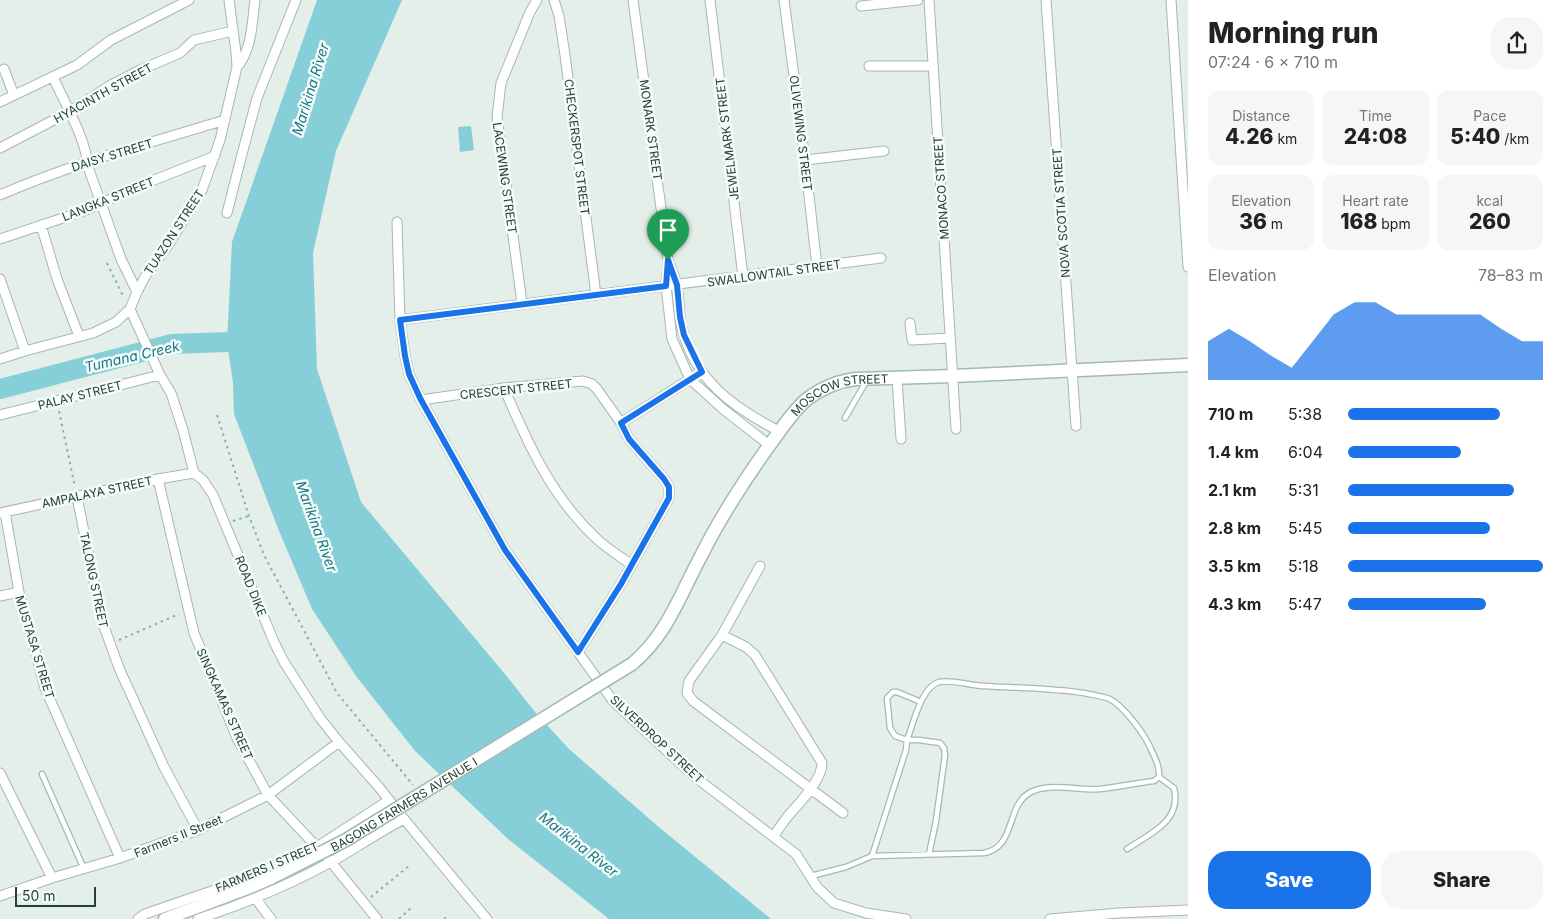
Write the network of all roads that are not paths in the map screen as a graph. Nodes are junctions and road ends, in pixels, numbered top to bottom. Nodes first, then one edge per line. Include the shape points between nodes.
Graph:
1 (189, 0) edge
2 (229, 0) edge
3 (255, 0) edge
4 (296, 0) edge
5 (538, 0) edge
6 (554, 0) edge
7 (633, 0) edge
8 (710, 0) edge
9 (784, 0) edge
10 (918, 0) edge
11 (929, 0) edge
12 (1046, 0) edge
13 (1171, 0) edge
14 (861, 6) dead end
15 (233, 31) junction
16 (869, 66) dead end
17 (933, 66) junction
18 (237, 67) junction
19 (4, 70) dead end
20 (53, 77) junction
21 (14, 95) junction
22 (0, 102) edge
23 (69, 112) junction
24 (226, 120) junction
25 (0, 148) edge
26 (884, 152) dead end
27 (215, 156) junction
28 (805, 160) junction
29 (88, 162) junction
30 (0, 195) edge
31 (101, 204) junction
32 (227, 213) dead end
33 (397, 222) dead end
34 (41, 225) junction
35 (0, 239) edge
36 (881, 258) dead end
37 (668, 260) junction
38 (817, 267) junction
39 (1188, 267) edge
40 (743, 277) junction
41 (0, 279) edge
42 (677, 285) junction
43 (666, 286) junction
44 (137, 292) junction
45 (596, 295) junction
46 (522, 303) junction
47 (10, 308) junction
48 (130, 309) junction
49 (0, 311) edge
50 (400, 320) junction
51 (910, 323) dead end
52 (684, 335) junction
53 (79, 336) junction
54 (672, 338) junction
55 (950, 338) junction
56 (25, 351) junction
57 (0, 359) edge
58 (1188, 365) edge
59 (1072, 371) junction
60 (702, 372) junction
61 (160, 375) junction
62 (953, 376) junction
63 (897, 378) junction
64 (690, 379) junction
65 (867, 379) junction
66 (504, 388) junction
67 (421, 400) junction
68 (0, 415) edge
69 (845, 418) dead end
70 (621, 423) junction
71 (1076, 426) dead end
72 (956, 429) dead end
73 (779, 431) junction
74 (901, 439) dead end
75 (769, 445) junction
76 (194, 473) junction
77 (158, 479) junction
78 (77, 497) junction
79 (2, 512) edge
80 (632, 565) junction
81 (760, 566) dead end
82 (19, 592) junction
83 (0, 596) edge
84 (722, 635) junction
85 (578, 652) junction
86 (632, 664) joint
87 (921, 702) junction
88 (907, 740) junction
89 (339, 742) junction
90 (0, 773) edge
91 (42, 774) dead end
92 (1159, 778) junction
93 (810, 790) junction
94 (268, 795) junction
95 (389, 800) junction
96 (843, 813) dead end
97 (404, 819) junction
98 (198, 830) junction
99 (774, 836) junction
100 (316, 847) junction
101 (1127, 849) dead end
102 (929, 854) junction
103 (872, 856) junction
104 (120, 858) junction
105 (331, 862) junction
106 (84, 869) junction
107 (811, 876) junction
108 (52, 878) junction
109 (0, 896) edge
110 (256, 898) junction
111 (1188, 910) edge
112 (138, 919) edge
113 (165, 919) edge
114 (198, 919) edge
115 (271, 919) edge
116 (377, 919) edge
117 (487, 919) edge
118 (906, 919) edge
119 (1050, 919) edge
120 (1066, 919) edge

1 - 20 street via 111,40 77,65
2 - 15 street
3 - 18 street via 248,48
4 - 32 street via 257,98
5 - 46 street, LACEWING STREET via 501,83 497,118
6 - 45 street, CHECKERSPOT STREET via 565,55
7 - 37 street, MONARK STREET
8 - 40 street, JEWELMARK STREET
9 - 28 street, OLIVEWING STREET
10 - 14 street
11 - 17 street, MONACO STREET
12 - 59 street, NOVA SCOTIA STREET
13 - 39 street
15 - 18 street
15 - 23 street, HYACINTH STREET via 194,40 180,53 109,86
16 - 17 street
17 - 55 street, MONACO STREET
18 - 24 street, TUAZON STREET
19 - 21 street
20 - 21 street
20 - 23 street
21 - 22 street
23 - 25 street, HYACINTH STREET
23 - 29 street
24 - 27 street, TUAZON STREET
24 - 29 street, DAISY STREET
26 - 28 street
27 - 31 street, LANGKA STREET
27 - 44 street, TUAZON STREET via 202,190
28 - 38 street, OLIVEWING STREET
29 - 30 street, DAISY STREET
29 - 31 street
31 - 34 street, LANGKA STREET
31 - 44 street
33 - 50 street, SILVERDROP STREET
34 - 35 street, LANGKA STREET
34 - 53 street via 50,260
36 - 38 street, SWALLOWTAIL STREET
37 - 42 street, MONARK STREET
37 - 43 street, MONARK STREET
38 - 40 street, SWALLOWTAIL STREET
40 - 42 street, SWALLOWTAIL STREET
41 - 47 street
42 - 43 street, SWALLOWTAIL STREET
42 - 52 street, MONARK STREET
43 - 45 street, SWALLOWTAIL STREET
43 - 54 street, MONARK STREET
44 - 48 street, TUAZON STREET
45 - 46 street, SWALLOWTAIL STREET
46 - 50 street, SWALLOWTAIL STREET
47 - 49 street
47 - 56 street
48 - 53 street via 116,322
48 - 61 street, ROAD DIKE
50 - 67 street, SILVERDROP STREET via 409,374
51 - 55 street via 912,340
52 - 54 street
52 - 60 street, MONARK STREET
53 - 56 street
54 - 64 street, MONARK STREET
55 - 62 street, MONACO STREET
56 - 57 street
58 - 59 street, MOSCOW STREET
59 - 62 street, MOSCOW STREET
59 - 71 street, NOVA SCOTIA STREET
60 - 64 street
60 - 73 street, MONARK STREET via 715,388 753,418
61 - 68 street, PALAY STREET
61 - 76 street, ROAD DIKE via 171,393
62 - 63 street, MOSCOW STREET
62 - 72 street, MONACO STREET
63 - 65 street, MOSCOW STREET
63 - 74 street
64 - 70 street
64 - 75 street, MONARK STREET
65 - 69 lane
65 - 73 street, MOSCOW STREET via 845,380 819,391 793,413
66 - 67 street, CRESCENT STREET
66 - 70 street, CRESCENT STREET via 584,381 597,389
66 - 80 street via 551,485 598,540
67 - 85 street, SILVERDROP STREET via 505,550
70 - 80 street, CRESCENT STREET via 629,439 669,487 669,498
73 - 75 street, MOSCOW STREET
75 - 86 street, MOSCOW STREET via 740,486 663,629 650,648
76 - 77 street, AMPALAYA STREET
76 - 89 street, ROAD DIKE via 213,495 284,662
77 - 78 street, AMPALAYA STREET
77 - 94 street, SINGKAMAS STREET via 194,633 237,738
78 - 79 street, AMPALAYA STREET
78 - 98 street, TALONG STREET via 102,621 110,644 164,767
79 - 82 street, MUSTASA STREET
80 - 85 street, CRESCENT STREET
81 - 84 street
82 - 83 street
82 - 104 street, MUSTASA STREET via 45,688
84 - 93 street via 755,655 821,759 822,768
84 - 93 street via 690,681 687,693 693,701
85 - 99 street, SILVERDROP STREET via 613,701 696,777
86 - 113 street, BAGONG FARMERS AVENUE I, bridge via 346,840 271,878
87 - 88 lane
87 - 88 lane via 897,692 887,698 892,733
87 - 92 lane via 939,682 1064,690 1102,696 1112,700 1145,736 1158,765
88 - 102 lane via 940,743 944,748
88 - 103 lane
89 - 94 street, Farmers Ⅱ Street
89 - 95 street, ROAD DIKE
90 - 108 street
91 - 106 lane
92 - 101 lane via 1174,788 1176,800 1170,818
92 - 102 lane via 1099,789 1052,788 1030,792 1018,804 1003,841 992,852
93 - 96 street
93 - 99 street
94 - 98 street, Farmers Ⅱ Street
94 - 100 street, SINGKAMAS STREET
95 - 97 street, ROAD DIKE
95 - 100 street, FARMERS I STREET
97 - 105 street, FARMERS I STREET
97 - 117 street, ROAD DIKE
98 - 104 street, Farmers Ⅱ Street
99 - 107 street, SILVERDROP STREET via 796,854
100 - 105 street, SINGKAMAS STREET
100 - 112 street, FARMERS I STREET via 239,881
102 - 103 lane
103 - 107 lane
104 - 106 street, Farmers Ⅱ Street
105 - 110 street, FARMERS I STREET
105 - 116 street, SINGKAMAS STREET
106 - 108 street, Farmers Ⅱ Street
107 - 118 street, SILVERDROP STREET via 817,887 834,903 866,913
108 - 109 street, Farmers Ⅱ Street
110 - 114 street, FARMERS I STREET
110 - 115 street
111 - 120 street
119 - 120 street

